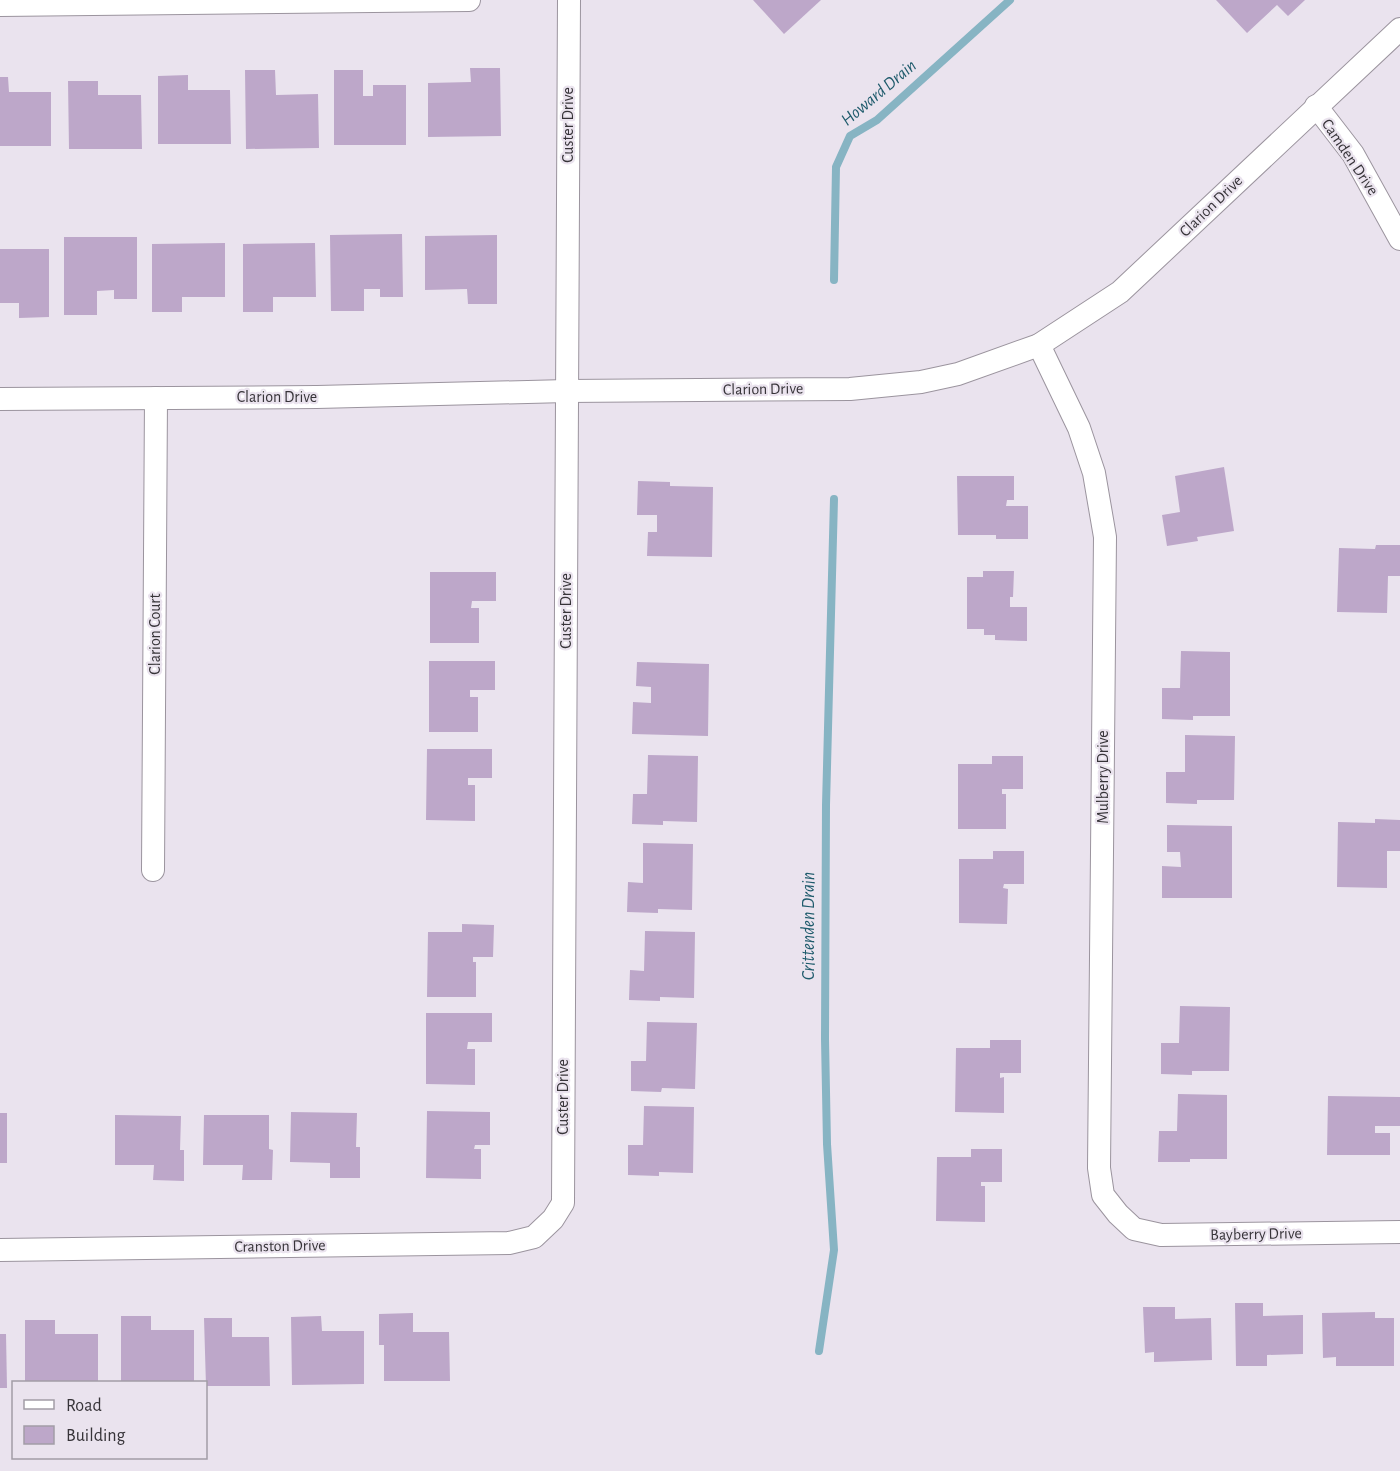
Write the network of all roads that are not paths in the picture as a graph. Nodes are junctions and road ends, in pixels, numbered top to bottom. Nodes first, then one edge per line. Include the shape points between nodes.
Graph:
1 (469, 0) edge
2 (569, 0) edge
3 (139, 2) edge
4 (0, 5) edge
5 (1400, 29) edge
6 (1316, 106) junction
7 (1400, 240) edge
8 (1039, 345) junction
9 (567, 391) junction
10 (156, 398) junction
11 (0, 399) edge
12 (153, 870) dead end
13 (1118, 1214) joint
14 (553, 1219) joint
15 (1400, 1232) edge
16 (0, 1250) edge

1 - 3 street
2 - 9 street, Custer Drive
3 - 4 street
5 - 6 street, Clarion Drive
6 - 7 street, Camden Drive via 1353,154
6 - 8 street, Clarion Drive via 1120,292
8 - 9 street, Clarion Drive via 958,374 921,382 850,388
8 - 13 street, Mulberry Drive via 1079,428 1094,473 1105,537 1099,1168 1103,1195
9 - 10 street, Clarion Drive
9 - 14 street, Custer Drive via 563,1203
10 - 11 street, Clarion Drive
10 - 12 street, Clarion Court
13 - 15 street, Bayberry Drive via 1134,1229 1161,1235
14 - 16 street, Cranston Drive via 534,1237 509,1243

